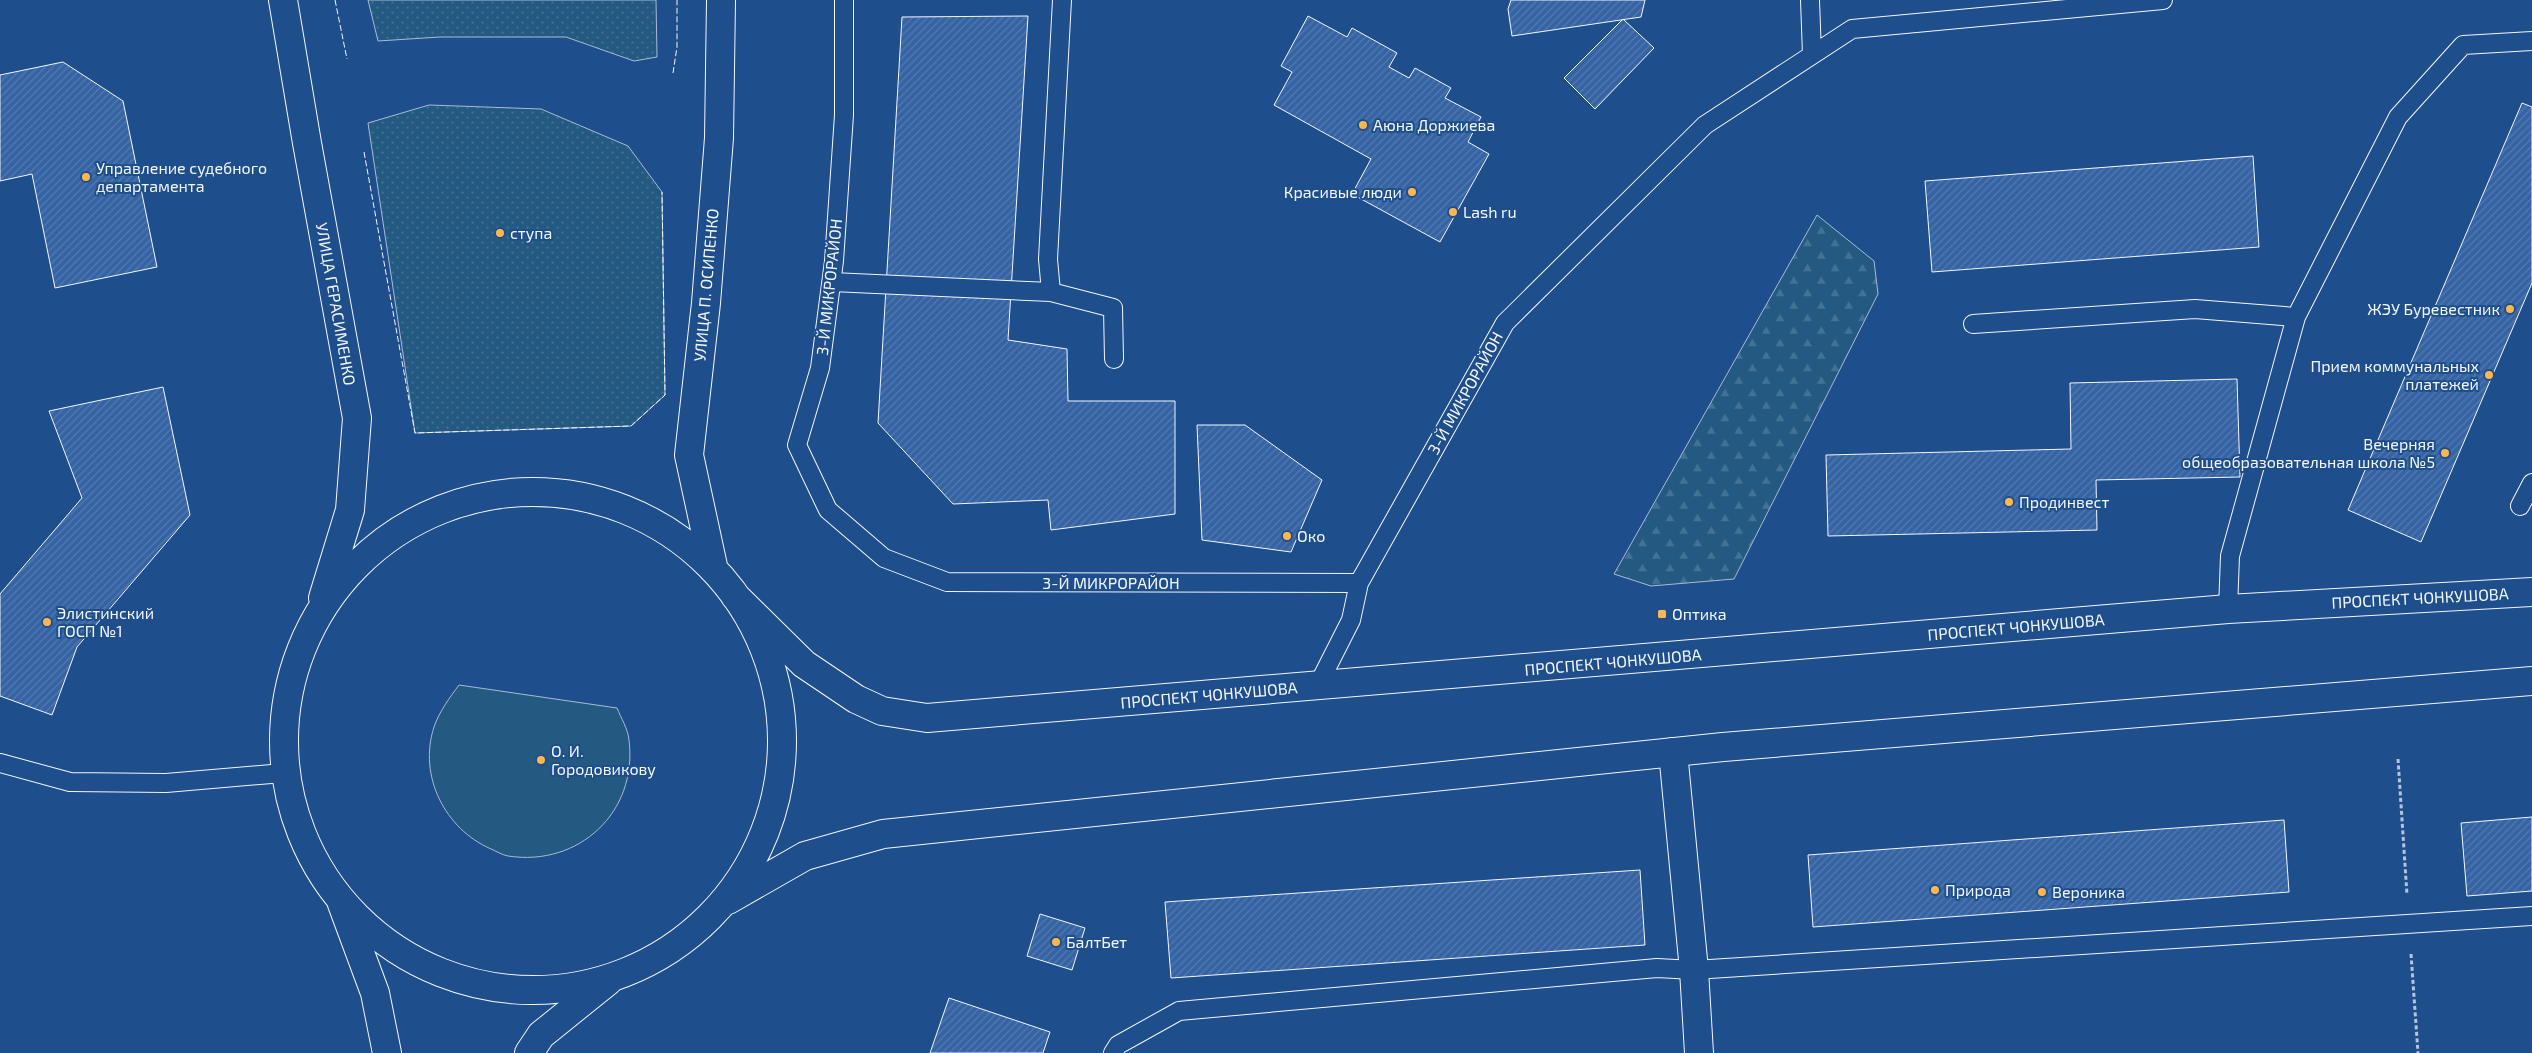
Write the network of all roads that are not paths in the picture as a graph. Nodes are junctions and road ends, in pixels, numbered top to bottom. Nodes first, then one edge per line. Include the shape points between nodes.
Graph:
1 (283, 0) edge
2 (721, 0) edge
3 (844, 0) edge
4 (1062, 0) edge
5 (1810, 0) edge
6 (2163, 0) edge
7 (2532, 41) edge
8 (1812, 55) junction
9 (832, 282) junction
10 (1051, 292) junction
11 (2296, 316) junction
12 (1973, 324) dead end
13 (1114, 359) dead end
14 (2532, 482) edge
15 (2520, 506) dead end
16 (713, 566) junction
17 (1359, 583) junction
18 (2532, 592) edge
19 (735, 596) junction
20 (320, 606) junction
21 (2228, 609) junction
22 (2532, 681) edge
23 (1317, 687) junction
24 (1673, 752) junction
25 (0, 763) edge
26 (283, 773) junction
27 (728, 900) junction
28 (342, 904) junction
29 (2532, 916) edge
30 (1694, 970) junction
31 (608, 980) junction
32 (387, 1053) edge
33 (529, 1053) edge
34 (1113, 1053) edge
35 (1699, 1053) edge

1 - 20 main road, УЛИЦА ГЕРАСИМЕНКО via 357,418 350,510
2 - 16 main road, УЛИЦА П. ОСИПЕНКО via 719,138 689,456
3 - 9 lane, 3-Й МИКРОРАЙОН via 844,115
4 - 10 lane via 1048,259
5 - 8 lane
6 - 8 lane, 3-Й МИКРОРАЙОН via 1852,29
7 - 11 lane via 2463,45 2398,117
8 - 17 lane, 3-Й МИКРОРАЙОН via 1706,126 1505,322
9 - 10 lane
9 - 17 lane, 3-Й МИКРОРАЙОН via 820,368 797,445 828,510 884,558 947,582
10 - 13 lane via 1113,308
11 - 12 lane via 2195,308
11 - 21 lane via 2230,556
14 - 15 lane
16 - 19 main road
16 - 20 main road via 655,522 587,496 514,491 443,507 379,542
17 - 23 lane via 1351,620
18 - 21 main road, ПРОСПЕКТ ЧОНКУШОВА
19 - 23 main road, ПРОСПЕКТ ЧОНКУШОВА via 804,664 856,699 882,711 928,718
19 - 27 main road via 756,625 780,694 783,767 765,837
20 - 26 main road, УЛИЦА ГЕРАСИМЕНКО via 287,686
21 - 23 main road, ПРОСПЕКТ ЧОНКУШОВА
22 - 24 main road
24 - 27 main road via 883,834 805,856
24 - 30 main road
25 - 26 lane via 70,782 166,784
26 - 28 main road, УЛИЦА ГЕРАСИМЕНКО via 303,842
27 - 31 main road via 673,948
28 - 31 main road via 397,952 463,982 536,992
28 - 32 main road via 375,993
29 - 30 lane
30 - 34 lane via 1657,968 1179,1011 1118,1045
30 - 35 main road
31 - 33 main road via 540,1035

